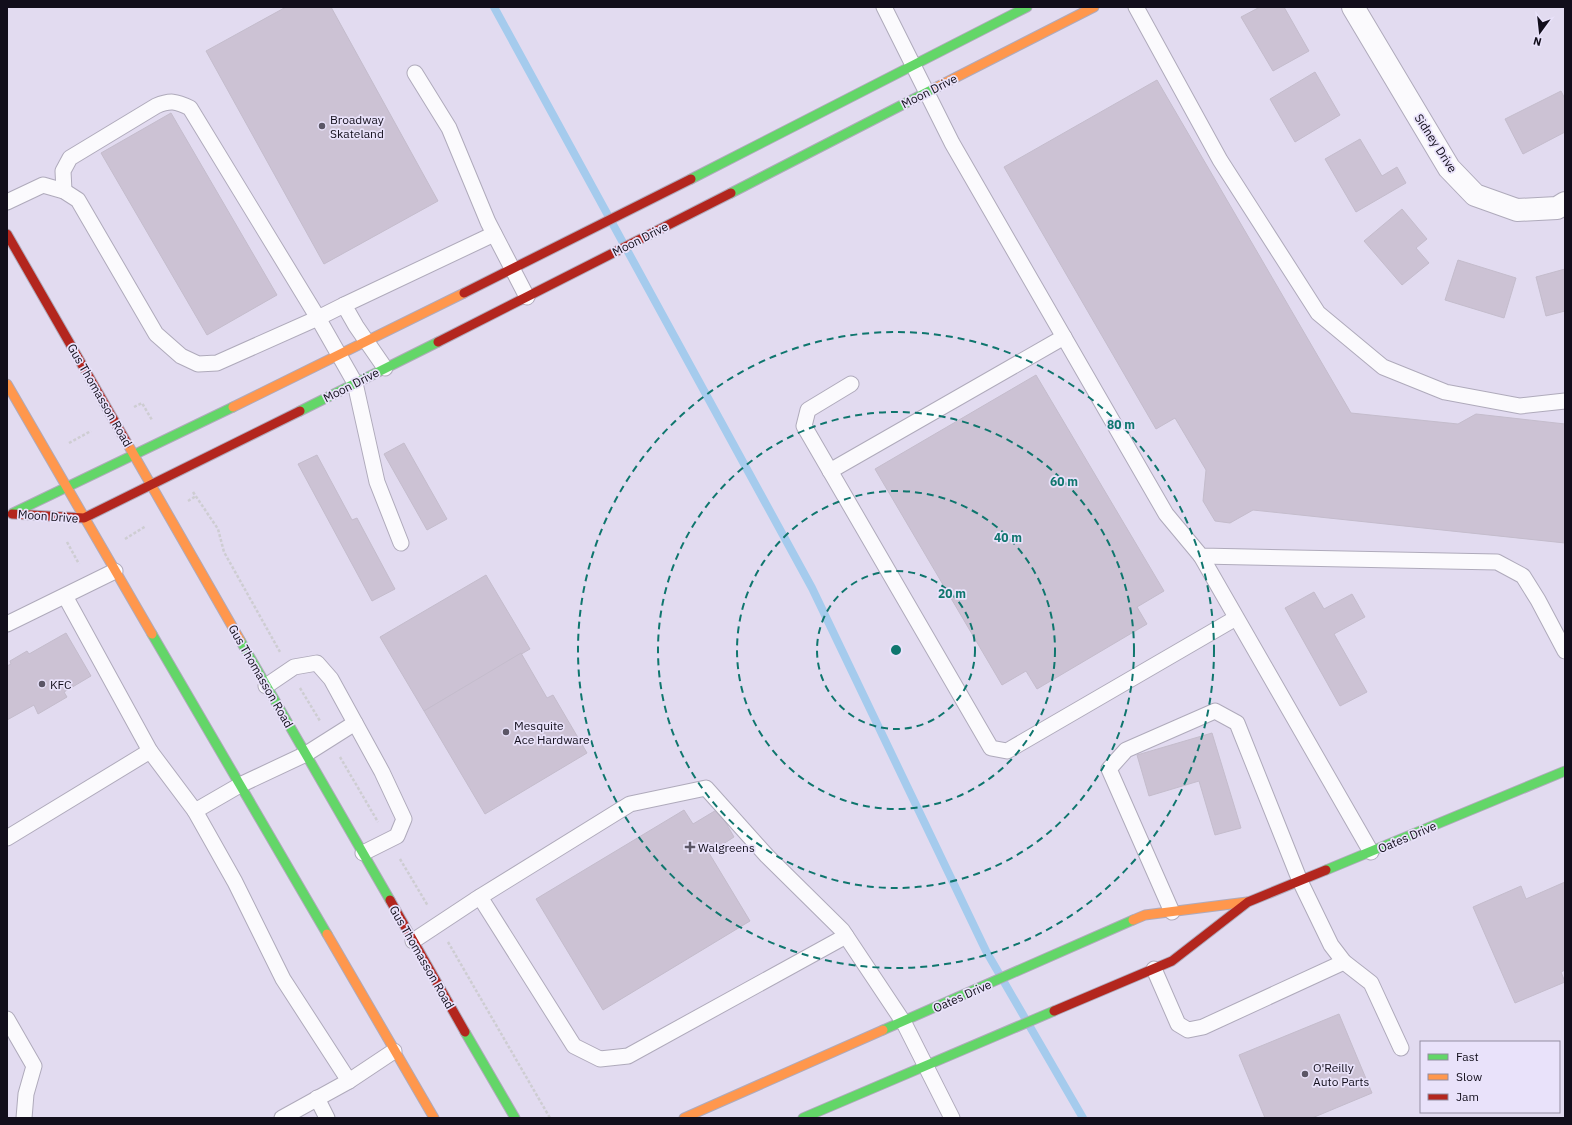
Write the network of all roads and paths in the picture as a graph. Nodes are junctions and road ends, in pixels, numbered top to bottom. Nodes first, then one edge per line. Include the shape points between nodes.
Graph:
1 (884, 7) edge
2 (1027, 7) edge
3 (1094, 7) edge
4 (1136, 7) edge
5 (1353, 7) edge
6 (914, 65) junction
7 (415, 73) dead end
8 (927, 92) junction
9 (64, 191) junction
10 (7, 202) edge
11 (1565, 204) edge
12 (7, 234) edge
13 (494, 234) junction
14 (512, 268) junction
15 (527, 296) junction
16 (344, 305) junction
17 (318, 318) junction
18 (1064, 337) junction
19 (366, 341) junction
20 (339, 354) junction
21 (385, 368) junction
22 (355, 383) junction
23 (7, 384) edge
24 (851, 384) dead end
25 (1565, 401) edge
26 (142, 403) dead end
27 (113, 419) junction
28 (48, 455) junction
29 (134, 455) junction
30 (830, 471) junction
31 (152, 486) junction
32 (67, 487) junction
33 (167, 514) junction
34 (9, 515) edge
35 (84, 518) junction
36 (401, 543) dead end
37 (104, 552) junction
38 (1201, 556) junction
39 (80, 566) dead end
40 (115, 571) junction
41 (65, 596) junction
42 (1236, 618) junction
43 (7, 624) edge
44 (1565, 651) edge
45 (289, 670) junction
46 (266, 686) junction
47 (355, 723) junction
48 (330, 739) junction
49 (150, 751) junction
50 (306, 754) junction
51 (1565, 771) edge
52 (240, 785) junction
53 (195, 811) junction
54 (7, 838) edge
55 (389, 840) junction
56 (1371, 852) junction
57 (363, 853) junction
58 (1300, 880) junction
59 (480, 897) junction
60 (1248, 902) junction
61 (1172, 912) junction
62 (439, 924) junction
63 (846, 936) junction
64 (413, 941) junction
65 (1344, 962) junction
66 (1154, 969) junction
67 (7, 1019) edge
68 (904, 1022) junction
69 (1401, 1048) dead end
70 (394, 1051) junction
71 (925, 1065) junction
72 (349, 1081) junction
73 (317, 1098) junction
74 (549, 1116) edge
75 (24, 1118) edge
76 (282, 1118) edge
77 (327, 1118) edge
78 (434, 1118) edge
79 (515, 1118) edge
80 (684, 1118) edge
81 (805, 1118) edge
82 (952, 1118) edge

1 - 6 lane
2 - 6 main road, Moon Drive
3 - 8 main road, Moon Drive
4 - 25 lane via 1220,160 1318,313 1383,367 1445,392 1520,406
5 - 11 street, Sidney Drive via 1449,168 1475,195 1517,210 1556,208
6 - 8 lane
6 - 14 main road, Moon Drive
7 - 13 lane via 449,128
8 - 15 main road, Moon Drive
8 - 18 lane via 952,143
9 - 10 lane via 43,185
9 - 17 lane via 78,200 156,334 181,356 198,364 217,364
9 - 17 lane via 63,171 70,158 167,101 190,108
12 - 27 main road, Gus Thomasson Road
13 - 14 lane
13 - 16 lane
14 - 15 lane
14 - 19 main road, Moon Drive
15 - 21 main road, Moon Drive
16 - 17 lane
16 - 19 lane
17 - 20 lane
18 - 30 lane
18 - 38 lane via 1166,514
19 - 20 main road, Moon Drive
19 - 21 lane
20 - 22 lane
20 - 29 main road, Moon Drive
21 - 22 main road, Moon Drive
22 - 31 main road, Moon Drive
22 - 36 lane via 377,482
23 - 28 main road
24 - 30 lane via 808,410 804,426
26 - 27 path
27 - 28 path
27 - 29 main road, Gus Thomasson Road
28 - 32 main road
29 - 31 main road, Gus Thomasson Road
29 - 32 main road, Moon Drive
30 - 42 lane via 991,748 1007,751
31 - 33 main road, Gus Thomasson Road
31 - 35 main road, Moon Drive
32 - 34 main road, Moon Drive
32 - 35 main road
33 - 37 path
33 - 45 path via 196,496 218,529 224,552
33 - 46 main road, Gus Thomasson Road
34 - 35 main road, Moon Drive
35 - 37 main road
37 - 39 path
37 - 40 main road
38 - 42 lane
38 - 44 lane via 1497,562 1523,576
40 - 41 lane
40 - 52 main road
41 - 43 lane
41 - 49 lane
42 - 56 lane
45 - 46 lane
45 - 47 lane via 317,663 331,679
45 - 48 path
46 - 50 main road, Gus Thomasson Road
47 - 48 lane
47 - 55 lane via 404,819 397,836
48 - 50 lane
48 - 55 path
49 - 53 lane
49 - 54 lane
50 - 52 lane
50 - 57 main road, Gus Thomasson Road
51 - 56 main road, Oates Drive
52 - 53 lane
52 - 70 main road
53 - 72 lane via 235,882 284,979
55 - 57 lane
55 - 62 path
56 - 58 main road, Oates Drive
57 - 64 main road, Gus Thomasson Road
58 - 60 main road, Oates Drive
58 - 61 lane via 1237,723 1215,711 1126,750 1109,769
58 - 65 lane via 1331,945
59 - 62 lane
59 - 63 lane via 630,804 706,788 767,856
59 - 63 lane via 574,1046 600,1059 628,1056
60 - 61 main road, Oates Drive
60 - 66 main road, Oates Drive via 1172,961
61 - 68 main road, Oates Drive via 1145,915
62 - 64 lane
62 - 74 path
63 - 68 lane
64 - 79 main road, Gus Thomasson Road
65 - 66 lane via 1203,1027 1188,1030 1178,1024
65 - 69 lane via 1371,983
66 - 71 main road, Oates Drive
67 - 75 lane via 34,1066 26,1094
68 - 71 lane
68 - 80 main road, Oates Drive
70 - 72 lane
70 - 78 main road
71 - 81 main road, Oates Drive
71 - 82 lane
72 - 73 lane
73 - 76 lane
73 - 77 lane

